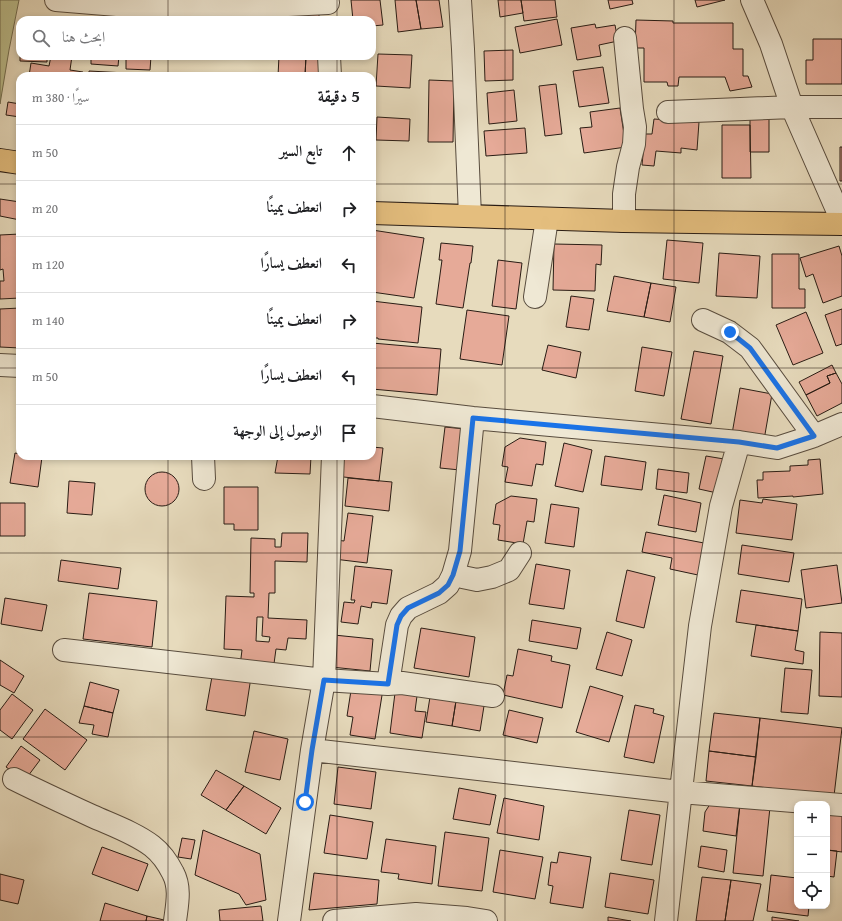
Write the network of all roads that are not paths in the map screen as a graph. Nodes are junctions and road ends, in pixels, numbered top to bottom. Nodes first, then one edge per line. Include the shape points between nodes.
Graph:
1 (56, 0) edge
2 (460, 0) edge
3 (752, 0) edge
4 (328, 8) edge
5 (625, 38) dead end
6 (329, 60) edge
7 (330, 72) edge
8 (792, 107) junction
9 (842, 107) edge
10 (668, 112) dead end
11 (0, 160) edge
12 (16, 162) edge
13 (376, 213) edge
14 (470, 216) junction
15 (547, 219) junction
16 (624, 221) junction
17 (842, 222) edge
18 (535, 297) dead end
19 (703, 320) dead end
20 (0, 365) edge
21 (16, 366) edge
22 (376, 406) edge
23 (473, 418) junction
24 (842, 424) edge
25 (814, 436) junction
26 (739, 442) junction
27 (203, 460) edge
28 (334, 460) edge
29 (204, 479) dead end
30 (520, 553) dead end
31 (453, 575) junction
32 (64, 650) dead end
33 (324, 680) junction
34 (388, 684) junction
35 (494, 696) dead end
36 (312, 750) junction
37 (14, 779) dead end
38 (680, 792) junction
39 (842, 805) edge
40 (175, 921) edge
41 (289, 921) edge
42 (334, 921) edge
43 (486, 921) edge
44 (666, 921) edge

1 - 4 street via 195,8
2 - 14 street
3 - 8 street via 771,44
5 - 16 street via 636,127 624,194
6 - 7 street
8 - 9 street
8 - 10 street
8 - 17 street
11 - 12 main road
13 - 14 main road
14 - 15 main road
15 - 16 main road
15 - 18 street
16 - 17 main road
19 - 25 street via 730,332 750,348
20 - 21 street
22 - 23 street
23 - 26 street
23 - 31 street via 460,551
24 - 25 street
25 - 26 street via 777,448
26 - 38 street via 721,506 700,626
27 - 29 street
28 - 33 street
30 - 31 street via 509,570 492,577 478,580
31 - 34 street via 448,585 439,593 408,608 401,616 397,625
32 - 33 street
33 - 34 street
33 - 36 street
34 - 35 street via 402,683
36 - 38 street
36 - 41 street
37 - 40 street via 134,835 153,847 174,874 178,886
38 - 39 street
38 - 44 street
42 - 43 street via 416,914

